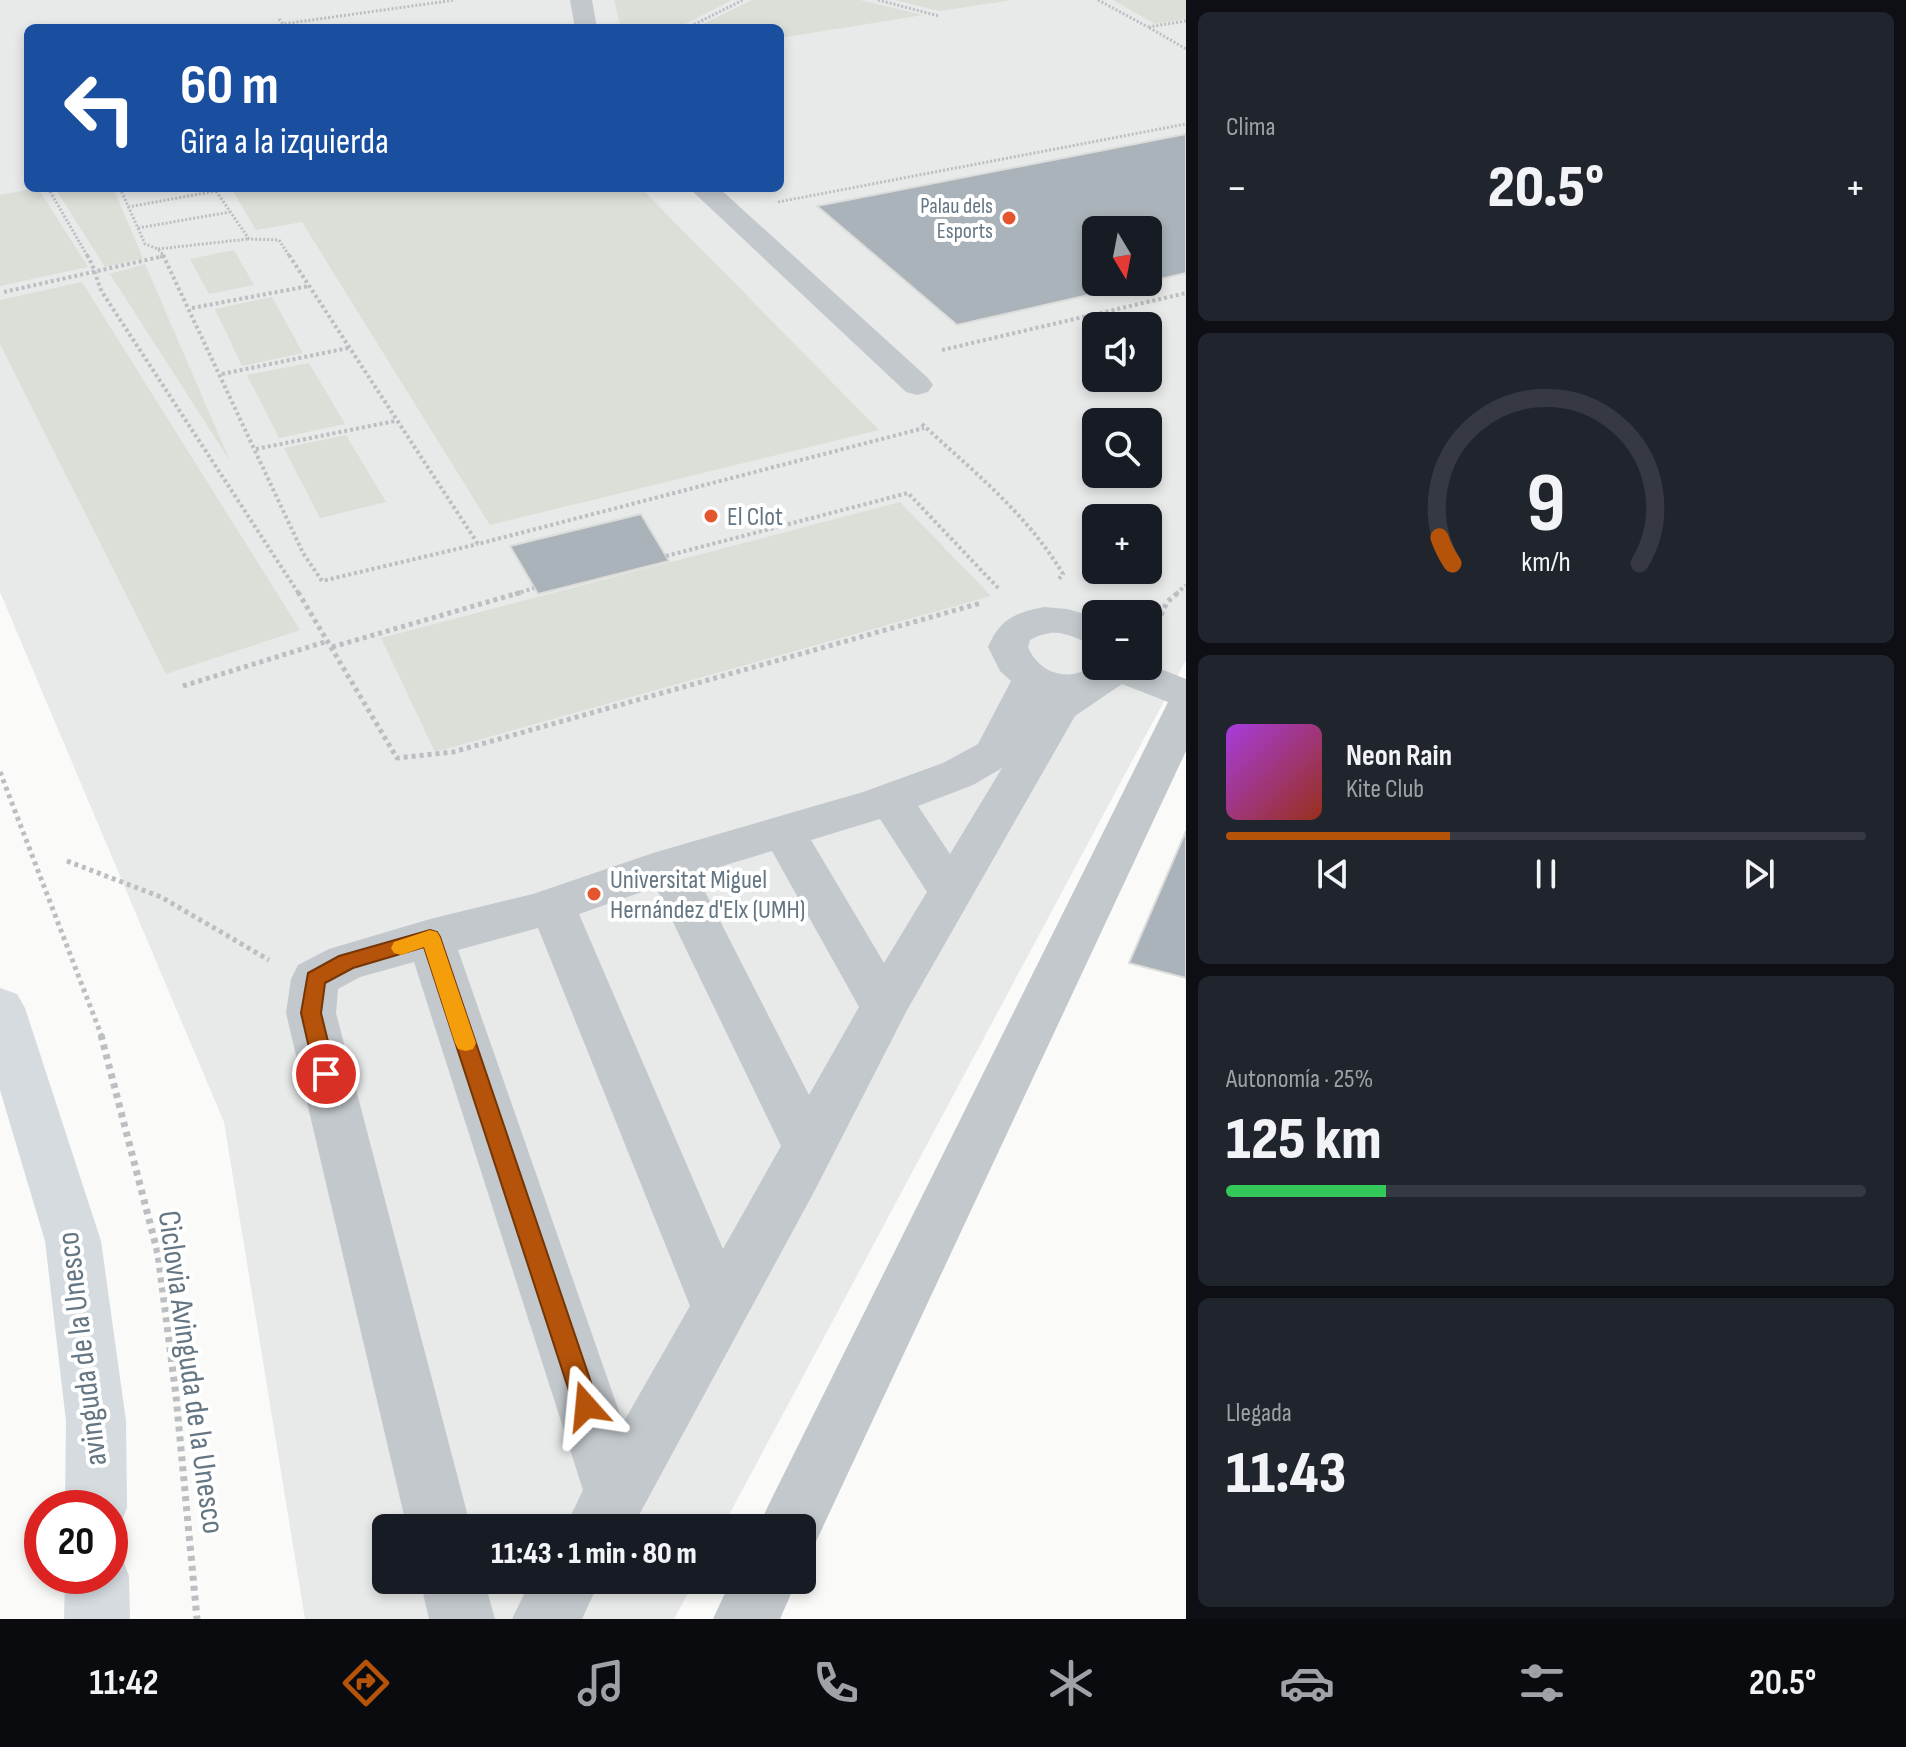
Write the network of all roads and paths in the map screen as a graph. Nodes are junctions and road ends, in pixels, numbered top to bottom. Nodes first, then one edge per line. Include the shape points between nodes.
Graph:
1 (455, 0) edge
2 (570, 0) edge
3 (581, 0) edge
4 (743, 0) edge
5 (878, 0) edge
6 (1098, 0) edge
7 (395, 2) dead end
8 (413, 6) junction
9 (400, 8) junction
10 (336, 11) dead end
11 (418, 12) dead end
12 (354, 14) junction
13 (341, 16) junction
14 (939, 16) dead end
15 (279, 19) dead end
16 (360, 20) dead end
17 (1186, 21) edge
18 (294, 23) joint
19 (574, 24) edge
20 (585, 24) edge
21 (695, 24) edge
22 (1148, 27) junction
23 (1186, 49) edge
24 (1186, 124) edge
25 (50, 192) edge
26 (122, 192) edge
27 (205, 192) edge
28 (216, 192) edge
29 (707, 192) edge
30 (722, 192) edge
31 (772, 203) dead end
32 (128, 207) junction
33 (230, 212) junction
34 (138, 228) junction
35 (249, 239) junction
36 (158, 249) junction
37 (164, 256) junction
38 (97, 272) junction
39 (309, 286) junction
40 (4, 292) dead end
41 (1186, 293) edge
42 (192, 308) junction
43 (348, 348) junction
44 (939, 351) dead end
45 (222, 374) junction
46 (915, 417) dead end
47 (395, 421) junction
48 (925, 427) junction
49 (256, 449) junction
50 (478, 544) junction
51 (666, 556) dead end
52 (1053, 585) dead end
53 (1186, 585) edge
54 (534, 588) dead end
55 (1006, 596) dead end
56 (991, 601) dead end
57 (1162, 614) edge
58 (1082, 626) edge
59 (330, 644) junction
60 (1032, 679) junction
61 (1085, 680) edge
62 (1098, 680) edge
63 (1130, 680) edge
64 (183, 686) dead end
65 (1186, 694) edge
66 (1186, 707) edge
67 (0, 772) edge
68 (890, 799) junction
69 (784, 833) junction
70 (67, 861) dead end
71 (669, 867) junction
72 (951, 891) junction
73 (552, 905) junction
74 (430, 937) junction
75 (280, 967) dead end
76 (884, 1006) junction
77 (0, 1008) edge
78 (807, 1144) junction
79 (719, 1306) junction
80 (96, 1490) edge
81 (606, 1511) edge
82 (436, 1514) edge
83 (797, 1514) edge
84 (97, 1594) edge
85 (456, 1594) edge
86 (560, 1594) edge
87 (758, 1594) edge
88 (97, 1619) edge
89 (197, 1619) edge
90 (462, 1619) edge
91 (545, 1619) edge
92 (746, 1619) edge

1 - 8 path
2 - 19 street
3 - 20 street
4 - 21 path
5 - 14 path
6 - 22 path
7 - 9 path
8 - 9 path
8 - 11 path
9 - 12 path
10 - 13 path
12 - 13 path
12 - 16 path
13 - 18 path
15 - 18 path
17 - 22 path
22 - 23 path
24 - 31 path
25 - 38 path
26 - 32 path
27 - 32 path
28 - 33 path
29 - 30 street via 918,381
32 - 34 path
33 - 34 path
33 - 35 path
34 - 36 path via 145,244
35 - 36 path
35 - 39 path via 279,240
36 - 37 path
37 - 38 path
37 - 42 path
38 - 40 path
38 - 59 path via 102,292
39 - 42 path
39 - 43 path
41 - 44 path
42 - 45 path
43 - 45 path
43 - 47 path
45 - 49 path
46 - 48 path
47 - 49 path
47 - 50 path
48 - 50 path
48 - 52 path via 1051,551 1063,574
49 - 50 path via 303,553 322,581
51 - 55 path via 908,493
53 - 57 path
54 - 59 path
56 - 59 path via 424,757 397,758
58 - 60 street via 1042,619 1022,625 1010,636 1007,650 1014,666
59 - 64 path
60 - 61 street via 1058,688
60 - 68 street via 994,754 958,774
62 - 72 street via 1060,707
63 - 65 street
66 - 83 street
67 - 89 path, Ciclovia Avinguda de la Unesco via 108,1052 158,1254
68 - 69 street
68 - 72 street
69 - 71 street
69 - 76 street
70 - 75 path via 161,897
71 - 73 street
71 - 78 street
72 - 76 street
73 - 74 street
73 - 79 street
74 - 81 street
74 - 82 street via 346,962 315,979 311,1013
76 - 78 street
77 - 80 main road, avinguda de la Unesco via 73,1241 96,1421
78 - 79 street via 796,1173
79 - 81 street
84 - 88 main road
85 - 90 street
86 - 91 street
87 - 92 street

